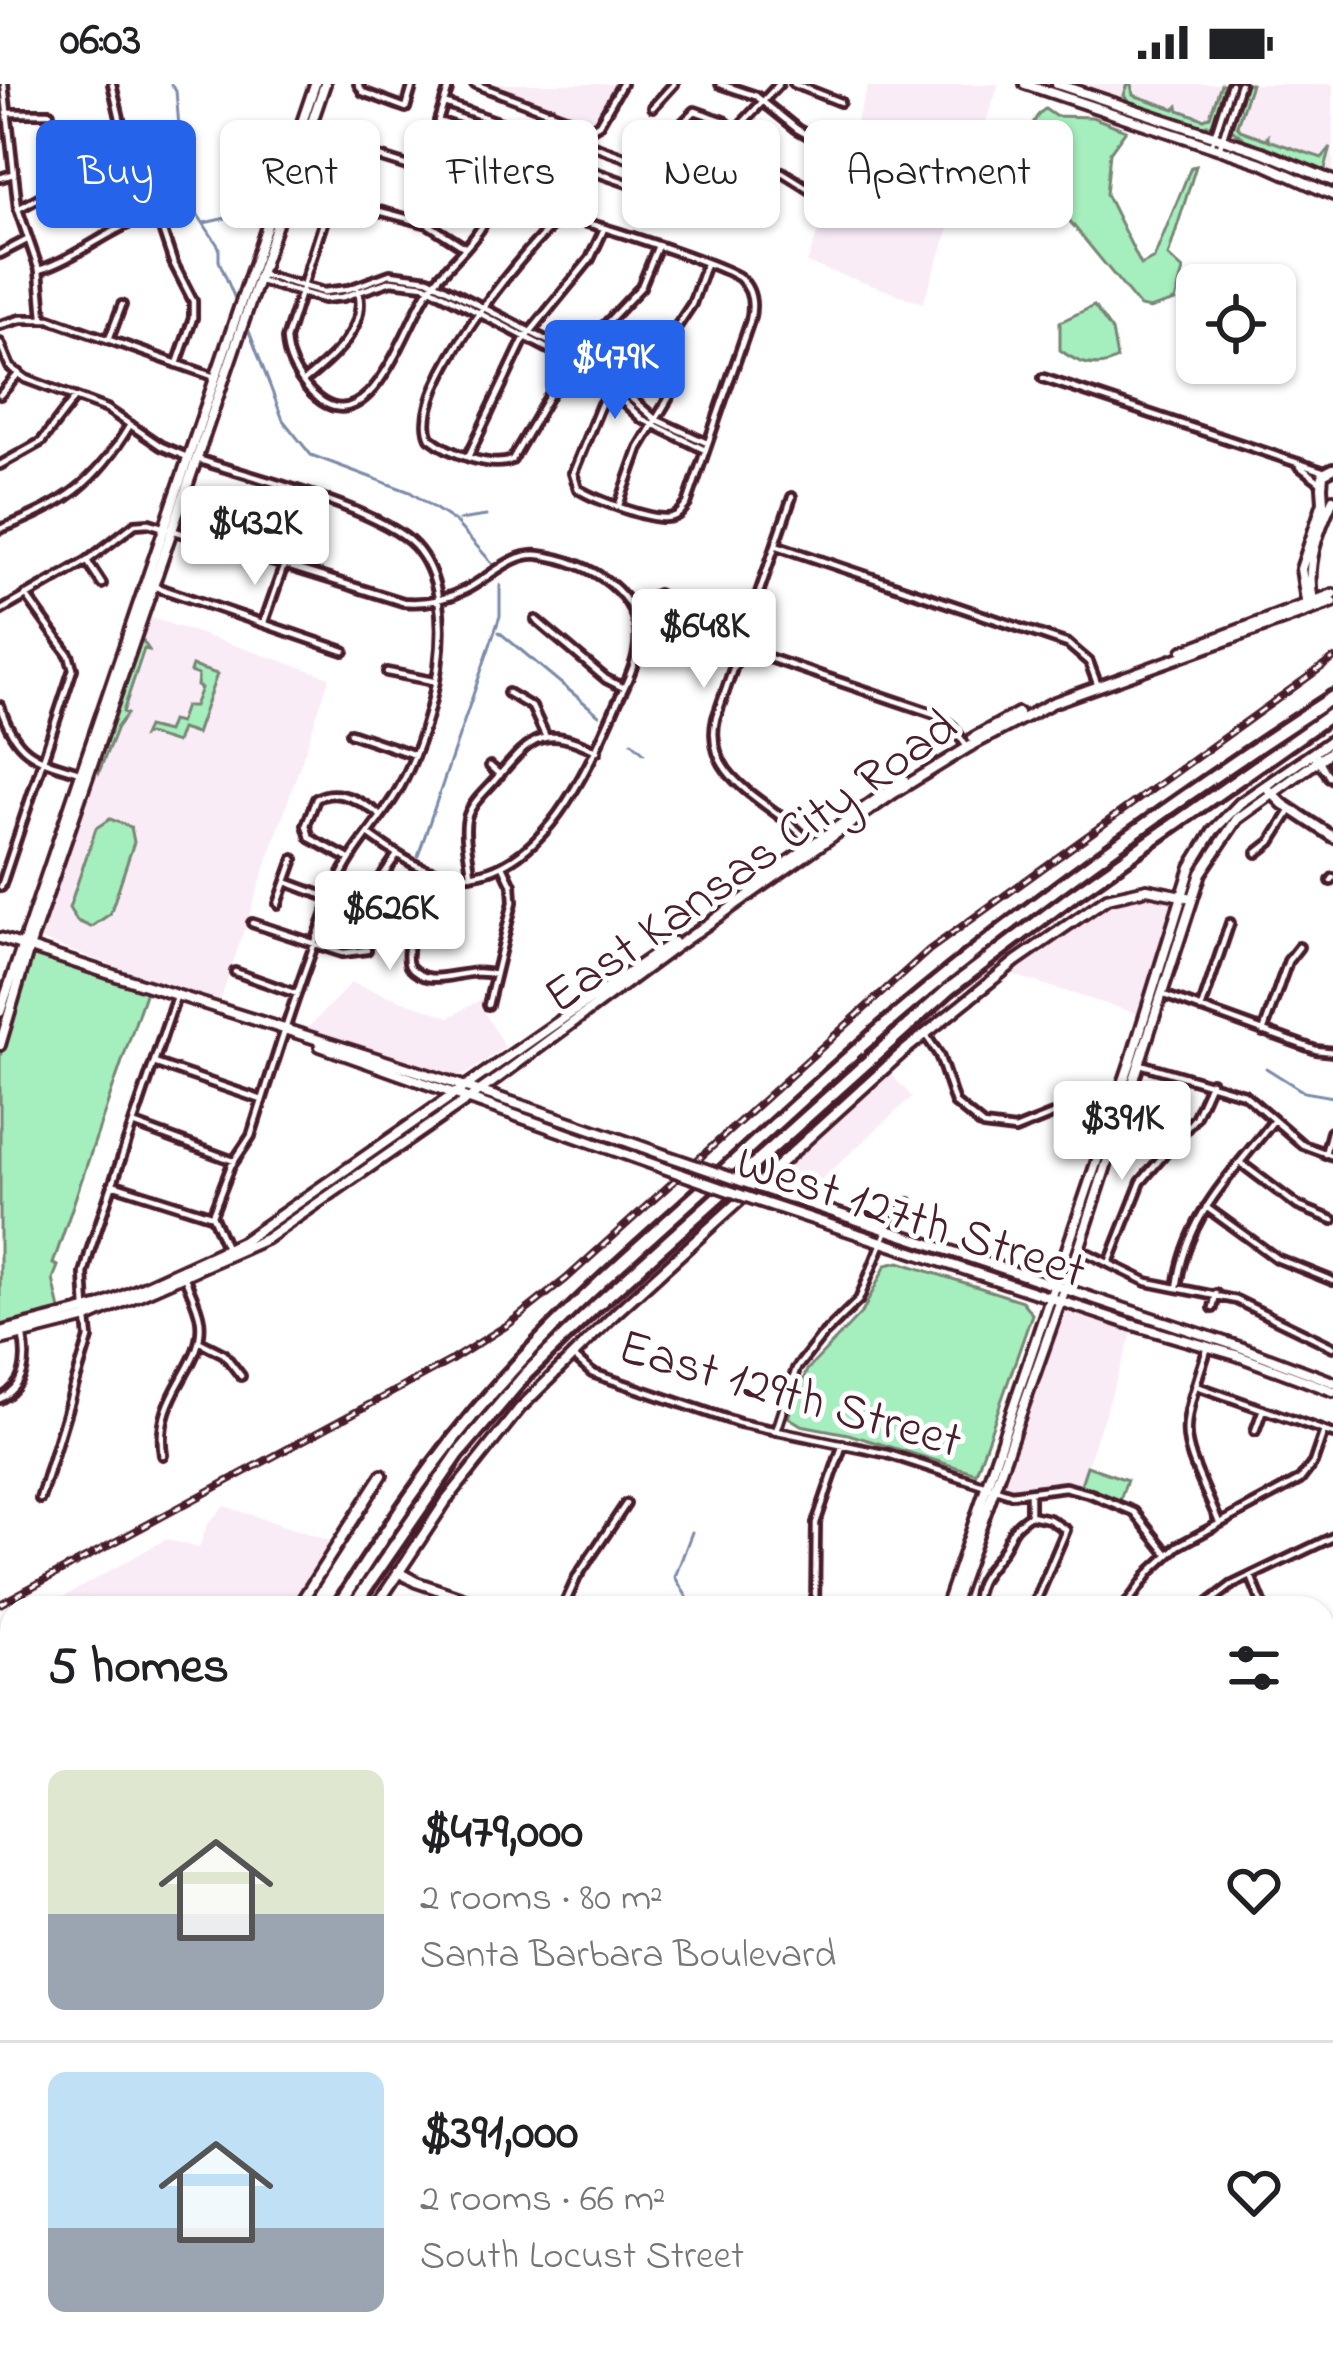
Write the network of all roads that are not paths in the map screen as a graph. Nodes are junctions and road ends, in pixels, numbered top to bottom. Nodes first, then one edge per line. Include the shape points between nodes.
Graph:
1 (4, 84) edge
2 (112, 84) edge
3 (315, 84) edge
4 (325, 84) edge
5 (358, 84) edge
6 (413, 84) edge
7 (475, 84) edge
8 (622, 84) edge
9 (674, 84) edge
10 (720, 84) edge
11 (779, 84) edge
12 (794, 84) edge
13 (1025, 84) edge
14 (1057, 84) edge
15 (1231, 84) edge
16 (1240, 84) edge
17 (448, 90) dead end
18 (764, 101) junction
19 (840, 102) dead end
20 (444, 103) junction
21 (653, 107) dead end
22 (550, 111) junction
23 (7, 113) junction
24 (50, 113) dead end
25 (120, 120) edge
26 (439, 120) edge
27 (492, 120) edge
28 (547, 120) edge
29 (571, 120) edge
30 (686, 120) edge
31 (721, 120) edge
32 (746, 120) edge
33 (598, 125) edge
34 (804, 133) edge
35 (577, 140) joint
36 (1217, 142) junction
37 (380, 157) edge
38 (13, 174) junction
39 (0, 178) edge
40 (1333, 181) edge
41 (1333, 195) edge
42 (36, 199) edge
43 (18, 209) junction
44 (380, 211) edge
45 (120, 228) edge
46 (163, 228) edge
47 (321, 228) edge
48 (604, 230) junction
49 (28, 240) junction
50 (464, 247) junction
51 (657, 248) junction
52 (0, 254) edge
53 (706, 264) junction
54 (39, 270) junction
55 (254, 275) junction
56 (433, 285) junction
57 (358, 289) junction
58 (302, 292) junction
59 (122, 305) dead end
60 (479, 309) junction
61 (43, 318) junction
62 (0, 325) edge
63 (527, 333) junction
64 (109, 339) junction
65 (663, 342) junction
66 (0, 343) edge
67 (573, 358) junction
68 (177, 364) junction
69 (19, 373) junction
70 (219, 378) junction
71 (1043, 378) dead end
72 (302, 382) junction
73 (613, 388) junction
74 (0, 395) edge
75 (76, 396) junction
76 (654, 423) junction
77 (130, 425) junction
78 (706, 446) junction
79 (469, 455) junction
80 (192, 458) junction
81 (1289, 461) junction
82 (0, 464) edge
83 (1330, 469) edge
84 (1321, 484) junction
85 (1333, 496) edge
86 (793, 497) dead end
87 (619, 506) junction
88 (168, 527) junction
89 (0, 529) edge
90 (776, 545) junction
91 (87, 561) junction
92 (284, 565) junction
93 (102, 584) dead end
94 (153, 586) junction
95 (658, 594) dead end
96 (26, 595) junction
97 (1333, 598) edge
98 (440, 600) junction
99 (1310, 606) junction
100 (631, 607) junction
101 (0, 611) edge
102 (536, 620) dead end
103 (264, 625) junction
104 (740, 648) junction
105 (344, 651) dead end
106 (387, 673) dead end
107 (433, 681) junction
108 (1097, 684) junction
109 (624, 688) junction
110 (508, 693) dead end
111 (1333, 697) edge
112 (0, 710) edge
113 (1333, 713) edge
114 (350, 733) dead end
115 (545, 735) junction
116 (1333, 739) edge
117 (966, 745) junction
118 (1333, 750) edge
119 (597, 751) junction
120 (415, 755) junction
121 (1315, 756) junction
122 (44, 760) junction
123 (490, 766) dead end
124 (85, 774) junction
125 (500, 775) junction
126 (1331, 778) edge
127 (1268, 788) junction
128 (1291, 810) junction
129 (381, 816) junction
130 (368, 834) junction
131 (1333, 837) edge
132 (812, 848) junction
133 (1257, 854) dead end
134 (397, 855) junction
135 (294, 860) dead end
136 (349, 860) junction
137 (503, 866) junction
138 (440, 874) junction
139 (471, 875) junction
140 (286, 882) junction
141 (338, 882) junction
142 (1, 887) edge
143 (1181, 895) junction
144 (332, 898) junction
145 (1192, 898) junction
146 (278, 904) dead end
147 (1230, 922) dead end
148 (252, 923) dead end
149 (0, 938) edge
150 (316, 945) junction
151 (25, 946) junction
152 (1299, 947) dead end
153 (367, 950) dead end
154 (235, 972) dead end
155 (495, 975) junction
156 (1157, 993) junction
157 (299, 994) junction
158 (176, 997) junction
159 (488, 1005) dead end
160 (1201, 1009) junction
161 (0, 1012) edge
162 (286, 1032) junction
163 (1263, 1032) junction
164 (925, 1034) junction
165 (0, 1045) edge
166 (1333, 1052) edge
167 (1135, 1062) junction
168 (154, 1063) junction
169 (1181, 1063) dead end
170 (507, 1072) junction
171 (1179, 1074) junction
172 (1211, 1082) junction
173 (428, 1084) junction
174 (464, 1084) junction
175 (481, 1090) junction
176 (452, 1093) junction
177 (469, 1099) junction
178 (262, 1100) junction
179 (530, 1106) junction
180 (428, 1109) junction
181 (1275, 1119) junction
182 (1115, 1122) junction
183 (133, 1124) junction
184 (1160, 1127) dead end
185 (1330, 1132) edge
186 (1175, 1140) junction
187 (1329, 1155) edge
188 (234, 1162) junction
189 (1240, 1163) junction
190 (112, 1184) junction
191 (909, 1204) dead end
192 (1206, 1207) junction
193 (212, 1215) junction
194 (1333, 1220) edge
195 (886, 1232) junction
196 (883, 1244) junction
197 (1079, 1249) junction
198 (228, 1253) junction
199 (1109, 1263) junction
200 (183, 1273) junction
201 (1333, 1281) edge
202 (1060, 1287) junction
203 (1177, 1288) junction
204 (1216, 1294) junction
205 (1056, 1299) junction
206 (1213, 1308) dead end
207 (87, 1314) junction
208 (21, 1331) junction
209 (0, 1336) edge
210 (199, 1342) junction
211 (1210, 1343) junction
212 (1333, 1347) edge
213 (572, 1355) junction
214 (241, 1376) dead end
215 (1196, 1386) junction
216 (1333, 1387) edge
217 (0, 1399) edge
218 (1263, 1409) junction
219 (776, 1431) junction
220 (1255, 1431) dead end
221 (1324, 1431) junction
222 (1333, 1434) edge
223 (843, 1444) junction
224 (163, 1455) dead end
225 (382, 1475) dead end
226 (990, 1488) junction
227 (1030, 1494) junction
228 (40, 1499) dead end
229 (626, 1504) dead end
230 (1030, 1515) junction
231 (1219, 1522) junction
232 (1333, 1537) edge
233 (1168, 1553) junction
234 (398, 1572) junction
235 (1251, 1576) junction
236 (306, 1596) edge
237 (345, 1596) edge
238 (360, 1596) edge
239 (383, 1596) edge
240 (457, 1596) edge
241 (568, 1596) edge
242 (815, 1596) edge
243 (952, 1596) edge
244 (978, 1596) edge
245 (1038, 1596) edge
246 (1133, 1596) edge
247 (1218, 1596) edge
248 (1259, 1596) edge

1 - 23 street
2 - 25 street
3 - 55 main road
4 - 55 main road
5 - 6 street via 406,108
7 - 22 street
8 - 33 street
9 - 21 street
10 - 18 street
11 - 18 street
12 - 19 street
13 - 36 main road
14 - 36 main road
15 - 36 street
16 - 36 street
17 - 20 street
18 - 32 street
18 - 34 street
20 - 26 street
20 - 27 street
22 - 28 street
22 - 29 street
23 - 24 street
23 - 38 street
30 - 31 street via 695,111
35 - 35 street via 685,184 680,201 569,163
36 - 40 main road
36 - 41 main road
37 - 50 street via 486,195 490,209
38 - 39 street
38 - 43 street
42 - 43 street
43 - 49 street
44 - 50 street via 435,226
45 - 54 street
46 - 68 street via 194,307
47 - 58 street
48 - 51 street
48 - 60 street via 577,221 553,225
48 - 63 street via 590,259
49 - 52 street
49 - 54 street
50 - 56 street
51 - 53 street
51 - 67 street via 641,287
53 - 65 street via 686,315
53 - 78 street via 741,279 753,302
54 - 61 street
55 - 58 street
55 - 70 main road
55 - 70 main road
56 - 57 street via 401,274
56 - 60 street
56 - 72 street via 388,369 362,399 331,407
57 - 58 street via 336,299
57 - 72 street via 351,333
58 - 72 street via 286,340
59 - 64 street
60 - 63 street
60 - 79 street via 425,416 434,441
61 - 62 street
61 - 64 street
63 - 67 street
63 - 79 street
64 - 68 street
65 - 73 street
65 - 76 street via 680,377
66 - 69 street
67 - 73 street
67 - 79 street via 518,454 499,464
68 - 70 street
69 - 74 street
69 - 75 street
70 - 80 main road
71 - 81 street
73 - 76 street
73 - 87 street via 574,477 580,491
75 - 77 street
75 - 82 street via 41,442
76 - 78 street
76 - 87 street
77 - 80 street
77 - 89 street via 109,460 64,502
78 - 87 street via 676,515 656,518
80 - 88 main road
80 - 98 street via 386,523 424,559
81 - 83 street
81 - 84 street
83 - 84 main road
84 - 85 main road
84 - 99 main road via 1323,502 1301,569
85 - 99 main road via 1309,568
86 - 90 street
88 - 91 street via 135,524
88 - 92 street
88 - 94 main road
88 - 124 main road
90 - 104 street
90 - 108 street via 1068,644 1089,662
91 - 93 street
91 - 96 street
92 - 98 street via 395,601
92 - 103 street
94 - 103 street
94 - 124 main road
95 - 100 street
96 - 101 street
96 - 122 street via 73,669
97 - 99 main road, East Kansas City Road
98 - 100 street via 531,555 604,578
98 - 107 street
99 - 108 main road, East Kansas City Road
100 - 109 street via 638,642
102 - 109 street
103 - 105 street
104 - 117 street via 938,716
104 - 132 street via 714,726 717,757
106 - 107 street
107 - 120 street
108 - 117 main road, East Kansas City Road
109 - 119 street
110 - 115 street via 532,707
111 - 237 highway via 985,943 621,1264 471,1416
112 - 122 street via 17,745
113 - 238 highway via 950,989 608,1295 471,1437
114 - 120 street
115 - 119 street
115 - 125 street
116 - 121 main road
117 - 132 main road, East Kansas City Road
118 - 121 main road
119 - 137 street via 538,836
120 - 129 street
121 - 126 street
121 - 127 main road
122 - 124 street
122 - 142 street
123 - 125 street
124 - 151 main road
125 - 139 street via 468,816
127 - 128 main road
127 - 143 main road via 1213,831
127 - 145 main road via 1220,839
128 - 131 main road
128 - 133 street
129 - 130 street
129 - 136 street via 338,794 316,800 309,835
130 - 134 street
130 - 136 street
132 - 170 main road, East Kansas City Road
132 - 174 main road, East Kansas City Road
134 - 138 street
134 - 141 street via 374,886
135 - 140 street
136 - 141 street
137 - 139 street
137 - 155 street via 513,902
138 - 139 street
138 - 155 street via 408,942 409,966 429,980 471,970
140 - 144 street
140 - 146 street
141 - 144 street
143 - 145 main road
143 - 156 main road
143 - 164 main road via 1147,889 1101,902
144 - 150 street
145 - 156 main road
147 - 160 street
148 - 150 street
149 - 151 main road
150 - 153 street
150 - 157 street
151 - 158 main road
151 - 161 main road
151 - 165 main road
152 - 163 street
154 - 157 street
155 - 159 street
156 - 160 street
156 - 167 main road
157 - 162 street
158 - 162 main road
158 - 168 street
160 - 163 street
162 - 173 main road, West 127th Street
162 - 174 main road, West 127th Street
162 - 178 street
163 - 166 street
164 - 182 street via 959,1108 989,1129 1016,1130 1067,1112
164 - 213 main road
167 - 171 street
167 - 182 main road
168 - 178 street
168 - 183 street
169 - 171 street
170 - 175 main road, East Kansas City Road
170 - 179 main road via 504,1091
171 - 172 street
172 - 181 street via 1246,1095
172 - 186 street
173 - 176 main road, West 127th Street
173 - 180 main road
174 - 175 main road, West 127th Street
174 - 176 main road, East Kansas City Road
175 - 177 main road, East Kansas City Road
175 - 179 main road, West 127th Street
176 - 177 main road, West 127th Street
176 - 180 main road, East Kansas City Road
177 - 196 main road, West 127th Street, bridge
177 - 198 main road, East Kansas City Road via 266,1239
178 - 188 street
179 - 195 main road, West 127th Street, bridge
180 - 198 main road, East Kansas City Road
181 - 187 street via 1303,1145
181 - 189 street
182 - 197 main road
182 - 202 main road
183 - 188 street
183 - 190 street
184 - 186 street
185 - 187 street
186 - 199 street via 1141,1182
188 - 193 street
189 - 192 street
189 - 194 street via 1298,1206
190 - 193 street
190 - 207 street via 86,1264
191 - 195 street
192 - 201 street via 1276,1258
192 - 203 street via 1186,1242
193 - 198 street
195 - 196 street
195 - 202 main road, West 127th Street
196 - 205 main road, West 127th Street
196 - 219 street via 859,1300 796,1369
197 - 199 street
197 - 202 main road
198 - 200 main road, East Kansas City Road
199 - 203 street
200 - 207 main road, East Kansas City Road
200 - 210 street via 200,1316
202 - 205 main road
202 - 211 main road, West 127th Street
203 - 204 street
204 - 206 street
204 - 212 street
205 - 211 main road, West 127th Street
205 - 226 main road
207 - 208 main road, East Kansas City Road
207 - 228 street via 87,1345
208 - 209 main road, East Kansas City Road
208 - 217 street via 22,1376
210 - 214 street via 224,1354
210 - 224 street via 171,1394
211 - 215 street
211 - 216 main road, West 127th Street
213 - 219 street, East 129th Street via 592,1373
213 - 234 main road via 479,1457
215 - 218 street
215 - 231 street via 1184,1441
218 - 220 street
218 - 221 street
219 - 223 street, East 129th Street
221 - 222 street
221 - 231 street via 1295,1485
223 - 226 street, East 129th Street
223 - 242 street via 816,1523
225 - 236 main road
226 - 227 street, East 129th Street
226 - 243 main road
227 - 230 street
227 - 233 street, East 129th Street via 1065,1487 1126,1506
229 - 241 street
230 - 244 street via 1010,1529 987,1565
230 - 245 street via 1066,1530
231 - 233 street
232 - 235 street
233 - 246 street
234 - 239 main road
234 - 240 main road
235 - 247 street
235 - 248 street

